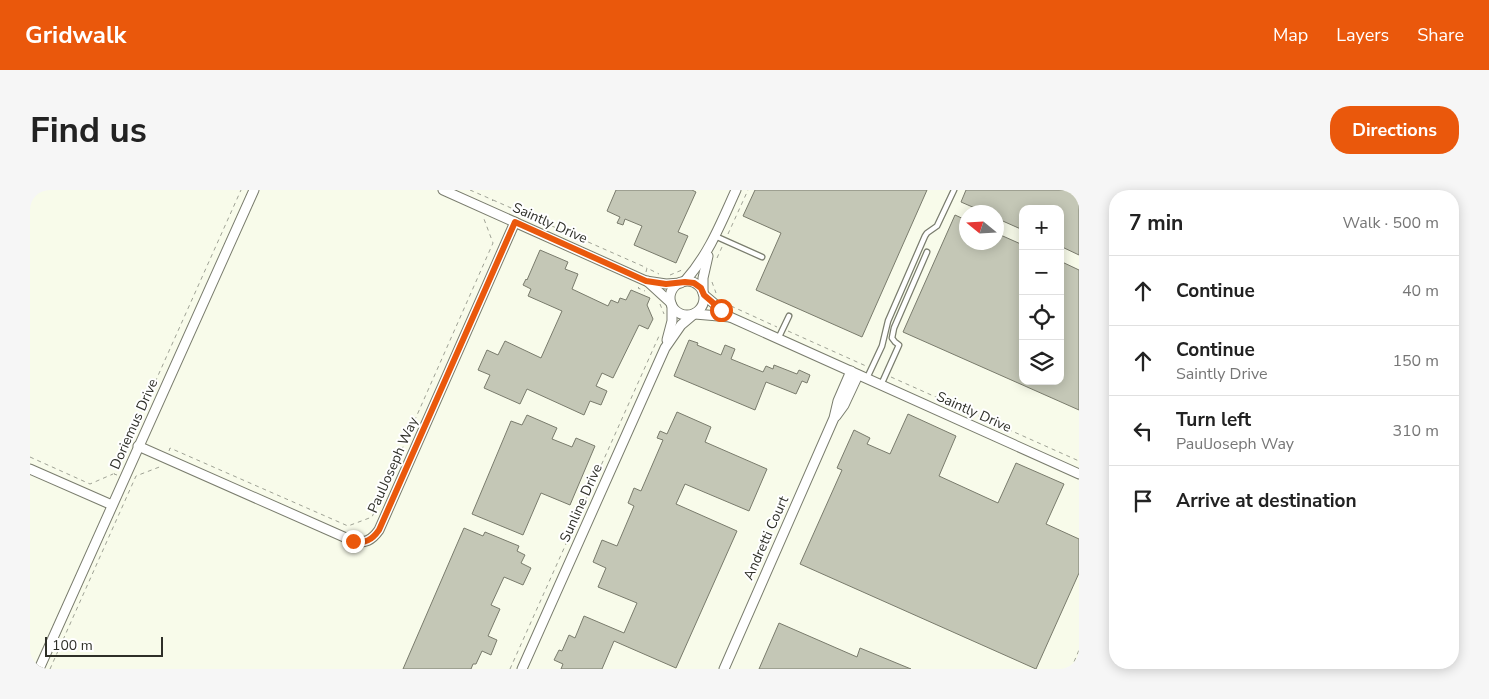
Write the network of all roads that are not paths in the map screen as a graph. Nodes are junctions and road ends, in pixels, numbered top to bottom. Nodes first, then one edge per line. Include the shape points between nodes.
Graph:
1 (254, 190) edge
2 (443, 190) edge
3 (736, 190) edge
4 (954, 190) edge
5 (515, 222) junction
6 (715, 236) junction
7 (711, 246) junction
8 (927, 252) dead end
9 (762, 257) dead end
10 (645, 280) junction
11 (683, 282) junction
12 (704, 294) junction
13 (672, 304) junction
14 (694, 314) junction
15 (789, 316) dead end
16 (730, 317) junction
17 (778, 339) junction
18 (665, 348) junction
19 (855, 373) junction
20 (867, 378) junction
21 (881, 385) junction
22 (138, 446) junction
23 (30, 469) edge
24 (1079, 474) edge
25 (112, 505) junction
26 (39, 669) edge
27 (522, 669) edge
28 (724, 669) edge

1 - 22 street, Doriemus Drive
2 - 5 street, Saintly Drive
3 - 6 street
4 - 20 lane via 938,226 925,236
5 - 10 street, Saintly Drive
5 - 22 street, PaulJoseph Way via 387,512 374,537 368,541 353,541
6 - 7 street
6 - 9 lane
7 - 11 street
7 - 12 street via 703,278
8 - 21 lane via 894,328 892,338 899,345
10 - 11 street, Saintly Drive via 666,284
10 - 13 street, Saintly Drive
11 - 12 street via 696,284
11 - 13 street via 673,289 670,296
12 - 14 street via 703,306
12 - 16 street, Saintly Drive
13 - 14 street via 680,314
13 - 18 street, Sunline Drive via 672,321
14 - 16 street, Saintly Drive
14 - 18 street, Sunline Drive via 681,325
15 - 17 lane
16 - 17 street, Saintly Drive
17 - 19 street, Saintly Drive
18 - 27 street, Sunline Drive
19 - 20 street, Saintly Drive
19 - 28 street, Andretti Court via 844,405 834,418
20 - 21 street, Saintly Drive
21 - 24 street, Saintly Drive
22 - 25 street, Doriemus Drive
23 - 25 street
25 - 26 street, Doriemus Drive

